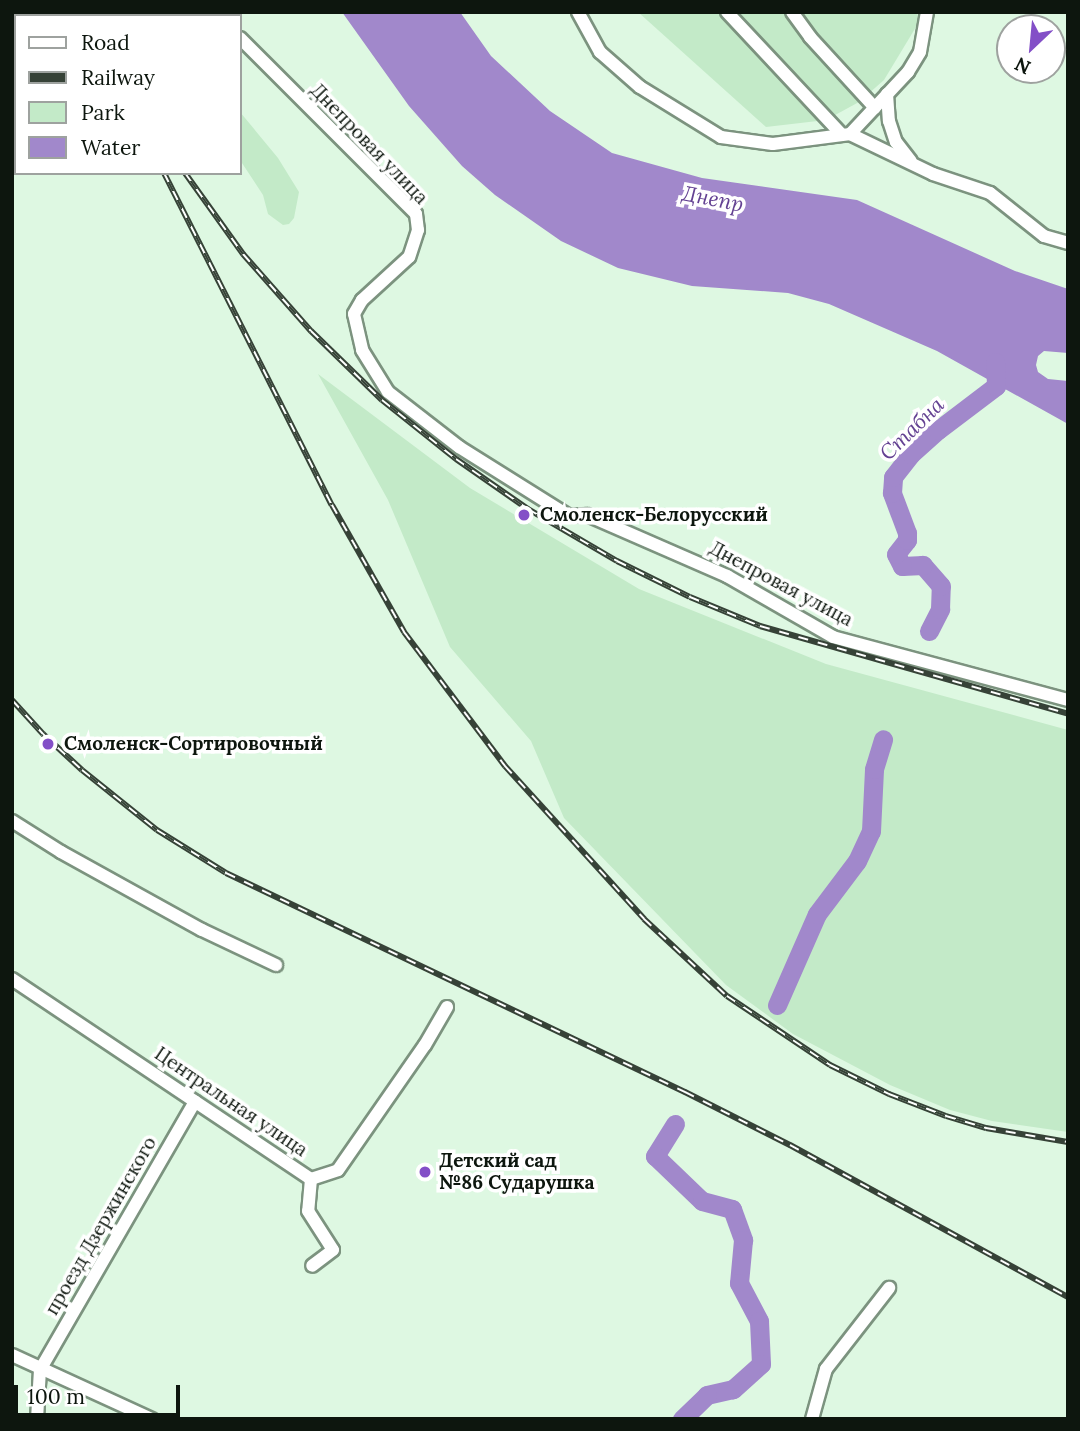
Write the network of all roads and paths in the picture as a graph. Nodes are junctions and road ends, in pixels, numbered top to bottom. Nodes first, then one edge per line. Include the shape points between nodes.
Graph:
1 (578, 12) edge
2 (727, 12) edge
3 (792, 12) edge
4 (927, 12) edge
5 (242, 40) edge
6 (887, 94) junction
7 (875, 107) junction
8 (846, 135) junction
9 (913, 164) junction
10 (1068, 243) edge
11 (1068, 701) edge
12 (12, 821) edge
13 (276, 965) dead end
14 (12, 979) edge
15 (447, 1007) dead end
16 (195, 1101) junction
17 (311, 1179) junction
18 (312, 1266) dead end
19 (889, 1288) dead end
20 (12, 1355) edge
21 (40, 1370) junction
22 (37, 1419) edge
23 (152, 1419) edge
24 (812, 1419) edge

1 - 8 street via 600,52 675,110 722,137 773,144
2 - 8 street
3 - 7 street
4 - 6 street via 920,52
5 - 11 street, Днепровая улица via 416,214 418,230 409,257 362,300 354,314 362,350 388,392 459,447 569,516 587,515 703,565 833,637
6 - 7 street
6 - 9 street via 897,142
7 - 8 street
8 - 9 street
9 - 10 street via 990,193 1044,236
12 - 13 street via 191,924
14 - 16 street, Центральная улица
15 - 17 street, Центральная улица via 338,1170
16 - 17 street, Центральная улица
16 - 21 street, проезд Дзержинского
17 - 18 street via 308,1211 333,1250
19 - 24 street via 827,1368
20 - 21 street
21 - 22 street
21 - 23 street

